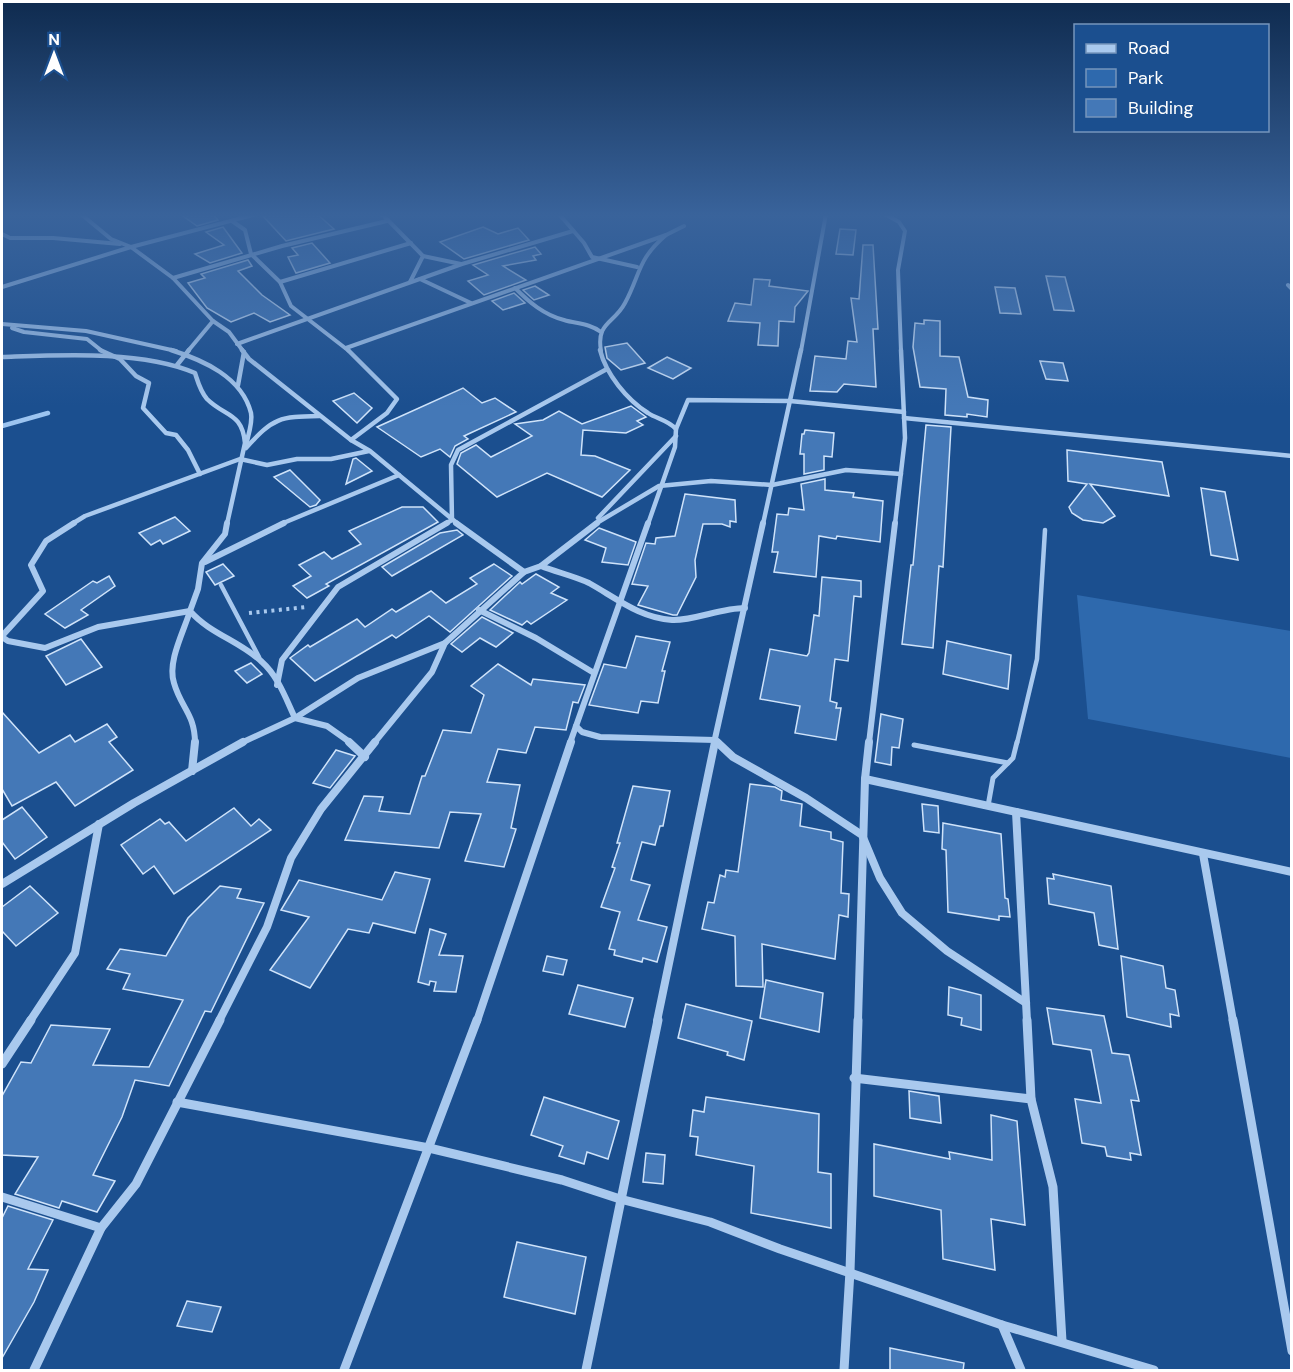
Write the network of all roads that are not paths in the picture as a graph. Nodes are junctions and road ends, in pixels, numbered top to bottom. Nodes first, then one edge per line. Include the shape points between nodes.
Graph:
1 (33, 278) edge
2 (173, 278) edge
3 (276, 278) edge
4 (293, 278) edge
5 (412, 278) edge
6 (544, 278) edge
7 (634, 278) edge
8 (814, 278) edge
9 (898, 278) edge
10 (420, 279) joint
11 (280, 282) junction
12 (410, 282) junction
13 (2, 288) edge
14 (515, 288) junction
15 (471, 303) junction
16 (306, 319) junction
17 (213, 321) junction
18 (2, 325) edge
19 (9, 326) junction
20 (601, 332) junction
21 (237, 344) junction
22 (346, 348) junction
23 (244, 352) junction
24 (187, 354) junction
25 (2, 357) edge
26 (120, 359) junction
27 (177, 365) junction
28 (607, 369) junction
29 (238, 385) junction
30 (790, 402) junction
31 (904, 415) junction
32 (321, 416) junction
33 (676, 433) junction
34 (351, 440) junction
35 (243, 450) junction
36 (370, 451) junction
37 (1292, 456) edge
38 (240, 459) junction
39 (200, 474) junction
40 (901, 474) junction
41 (399, 475) junction
42 (772, 485) junction
43 (659, 486) junction
44 (452, 520) junction
45 (588, 529) junction
46 (1045, 530) dead end
47 (202, 563) junction
48 (541, 566) junction
49 (524, 572) junction
50 (221, 585) dead end
51 (618, 603) junction
52 (745, 608) junction
53 (479, 610) junction
54 (190, 611) junction
55 (2, 636) edge
56 (445, 643) junction
57 (260, 659) junction
58 (594, 673) junction
59 (277, 685) junction
60 (296, 718) junction
61 (576, 726) junction
62 (715, 740) junction
63 (914, 745) dead end
64 (365, 757) junction
65 (1008, 762) junction
66 (192, 771) junction
67 (865, 779) junction
68 (988, 806) junction
69 (1016, 812) junction
70 (99, 824) junction
71 (862, 835) junction
72 (1203, 854) junction
73 (1292, 872) edge
74 (2, 884) edge
75 (1026, 1003) junction
76 (2, 1064) edge
77 (854, 1078) junction
78 (1030, 1099) junction
79 (177, 1102) junction
80 (429, 1148) junction
81 (2, 1197) edge
82 (620, 1199) junction
83 (101, 1228) junction
84 (850, 1271) junction
85 (1002, 1325) junction
86 (1062, 1341) junction
87 (1292, 1351) edge
88 (34, 1371) edge
89 (344, 1371) edge
90 (586, 1371) edge
91 (844, 1371) edge
92 (1021, 1371) edge
93 (1154, 1371) edge

1 - 13 street
2 - 17 street
3 - 11 street
4 - 11 street
5 - 12 street
6 - 14 street
7 - 20 street via 626,302
8 - 30 street
9 - 31 street
10 - 12 street
10 - 15 street
11 - 16 street via 291,306
12 - 16 street
14 - 15 street
14 - 20 street via 534,308 568,322 587,323
15 - 22 street
16 - 21 street
16 - 22 street
17 - 21 street via 229,332
17 - 24 street
18 - 19 street
19 - 24 street via 96,332
19 - 26 street via 24,332 87,339 101,351
20 - 28 street via 600,350
21 - 23 street
22 - 34 street via 397,399 387,413
23 - 29 street
23 - 32 street
24 - 27 street
24 - 29 street
25 - 26 street
26 - 27 street
26 - 39 street via 149,383 143,408 166,433 176,435
27 - 35 street via 195,373 201,391 240,422 245,432
28 - 33 street via 638,405 670,422
28 - 44 street via 458,450 451,465
29 - 35 street via 252,411 253,429
30 - 31 street
30 - 33 street via 688,400
30 - 42 street
31 - 37 street
31 - 40 street
32 - 34 street
32 - 35 street via 284,417 266,426
33 - 43 street via 675,447
33 - 45 street
34 - 36 street
35 - 38 street
36 - 38 street via 267,465
36 - 41 street
38 - 39 street
38 - 47 street via 225,534
39 - 55 street via 85,516 46,541 31,565 43,591
40 - 42 street via 846,470
40 - 67 street
41 - 44 street
41 - 47 street via 292,519
42 - 43 street via 711,481
42 - 52 street
43 - 45 street
43 - 51 street
44 - 49 street
44 - 59 street via 338,587 282,660
45 - 48 street
46 - 65 lane via 1037,659 1018,739
47 - 54 street
48 - 49 street
48 - 51 street via 588,583
49 - 53 street
50 - 57 lane
51 - 52 street via 674,620
51 - 58 street
52 - 62 street
53 - 56 street
53 - 58 street
54 - 55 street via 98,627 45,648 8,641
54 - 57 street via 200,625 233,640
54 - 66 street via 173,682 193,720
56 - 60 street via 358,678
56 - 64 street via 432,672
57 - 59 street
58 - 61 street
59 - 60 street
60 - 64 street via 340,733
60 - 66 street via 244,741
61 - 62 street via 600,737
61 - 80 street via 489,989
62 - 71 street via 733,757
62 - 82 street
63 - 65 lane
64 - 79 street via 321,809 291,858 267,927
65 - 68 lane via 993,778
66 - 70 street
67 - 68 street
67 - 71 street
68 - 69 street
69 - 72 street
69 - 75 street
70 - 74 street
70 - 76 street via 75,953
71 - 75 street via 880,878 902,913 947,951
71 - 77 street
72 - 73 street
72 - 87 street
75 - 78 street
77 - 78 street
77 - 84 street
78 - 86 street via 1053,1187
79 - 80 street
79 - 83 street via 136,1184
80 - 82 street via 562,1180
80 - 89 street
81 - 83 street
82 - 84 street via 710,1222
82 - 90 street
83 - 88 street
84 - 85 street
84 - 91 street
85 - 86 street
85 - 92 street
86 - 93 street

